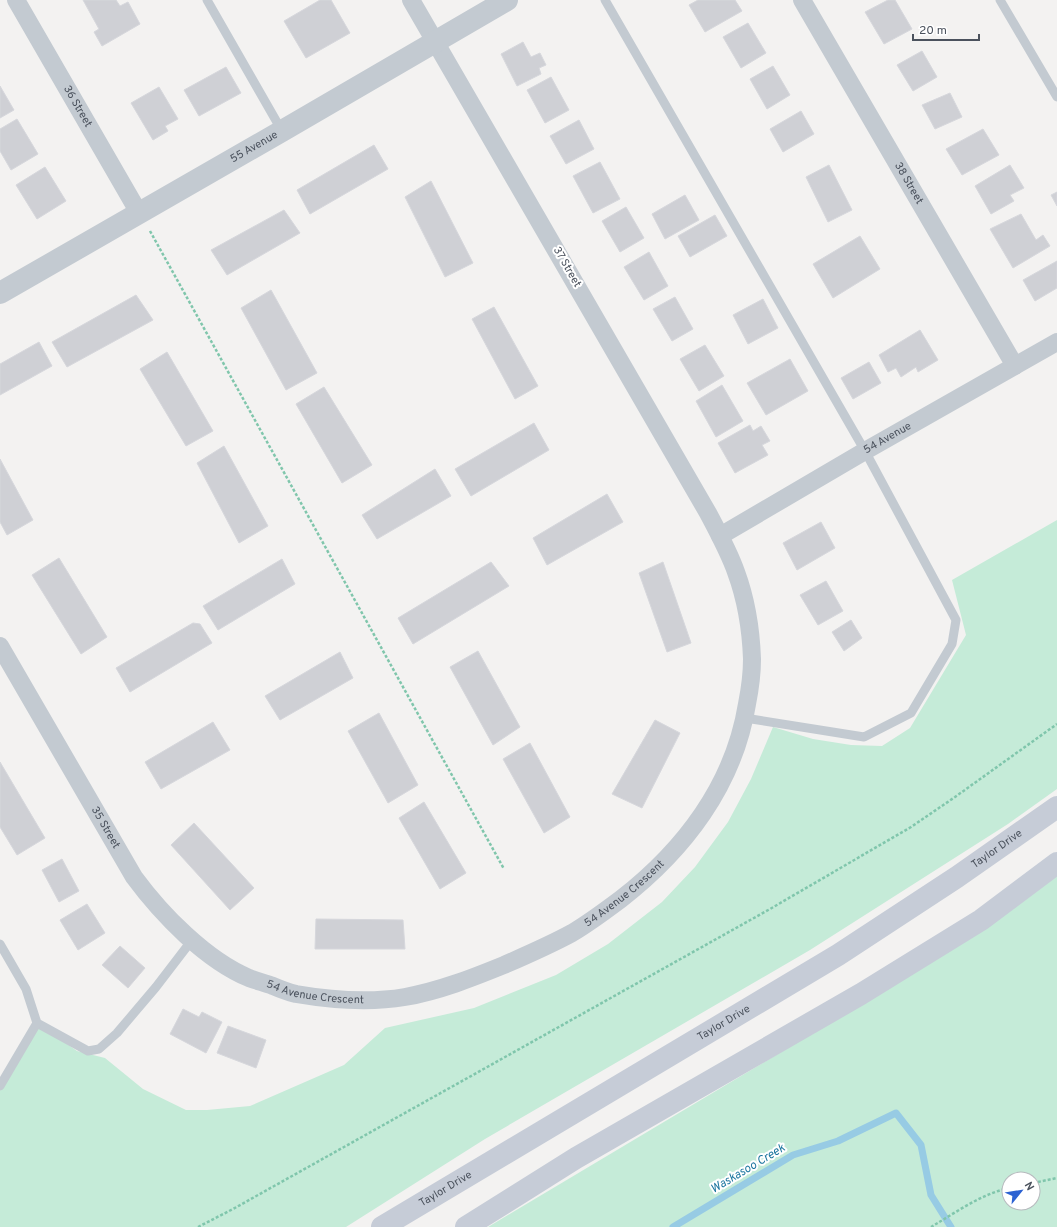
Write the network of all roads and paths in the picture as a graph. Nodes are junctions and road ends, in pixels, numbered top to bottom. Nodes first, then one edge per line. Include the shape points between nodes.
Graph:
1 (16, 0) edge
2 (207, 0) edge
3 (411, 0) edge
4 (507, 0) edge
5 (605, 0) edge
6 (802, 0) edge
7 (1000, 0) edge
8 (435, 42) junction
9 (1057, 97) edge
10 (282, 131) junction
11 (140, 213) junction
12 (0, 293) edge
13 (1057, 342) edge
14 (1015, 366) junction
15 (865, 451) junction
16 (720, 536) junction
17 (0, 646) edge
18 (745, 718) junction
19 (1057, 724) edge
20 (1057, 807) edge
21 (1057, 863) edge
22 (504, 869) dead end
23 (192, 940) junction
24 (0, 944) edge
25 (248, 978) joint
26 (37, 1023) junction
27 (0, 1086) edge
28 (1057, 1178) edge
29 (1041, 1181) edge
30 (1001, 1191) edge
31 (198, 1227) edge
32 (382, 1227) edge
33 (466, 1227) edge
34 (930, 1227) edge

1 - 11 street, 36 Street
2 - 10 lane
3 - 8 street, 37 Street
4 - 8 street, 55 Avenue
5 - 15 lane
6 - 14 street, 38 Street
7 - 9 lane
8 - 10 street, 55 Avenue
8 - 16 street, 37 Street
10 - 11 street, 55 Avenue
11 - 12 street, 55 Avenue
11 - 22 path
13 - 14 street, 54 Avenue
14 - 15 street, 54 Avenue
15 - 16 street, 54 Avenue
15 - 18 lane via 956,620 952,644 911,713 864,737
16 - 18 street, 54 Avenue Crescent via 736,572 749,629 752,660
17 - 23 street, 35 Street via 134,878
18 - 25 street, 54 Avenue Crescent via 729,768 695,825 643,882 572,933 485,973 443,988 404,997 366,1000 330,998 294,993
19 - 31 path via 955,798 898,834 763,913
20 - 32 main road, Taylor Drive via 957,877 838,955
21 - 33 main road via 981,920 861,994 576,1158
23 - 25 street, 35 Street
23 - 26 lane via 117,1033 99,1049 88,1051
24 - 26 lane via 26,989
26 - 27 lane
28 - 29 path
30 - 34 path

